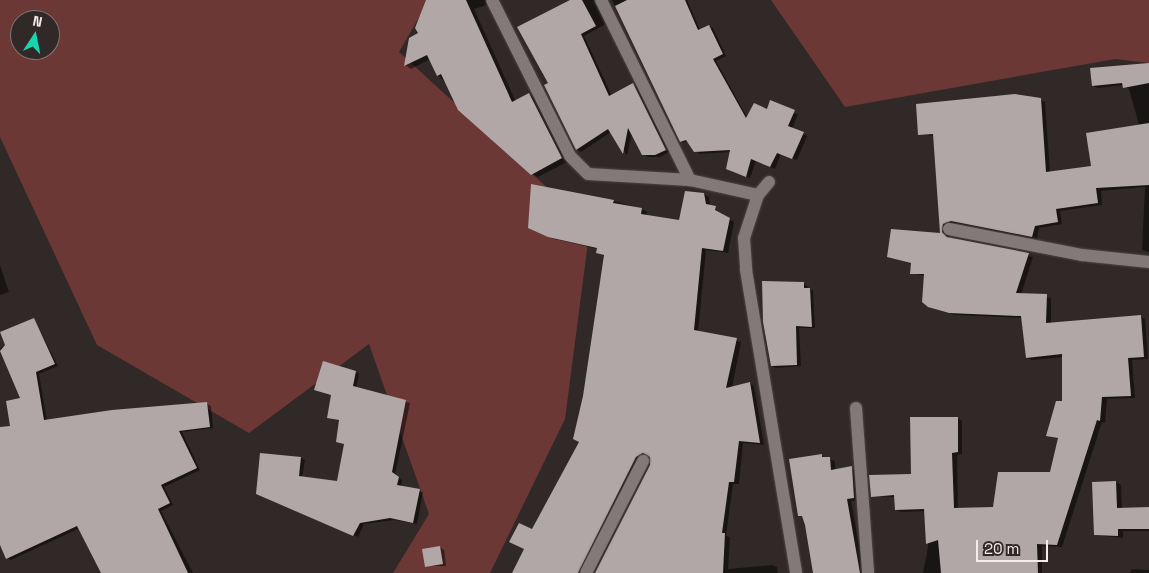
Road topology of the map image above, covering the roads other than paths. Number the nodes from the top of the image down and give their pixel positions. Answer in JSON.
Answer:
{"nodes":[{"id":1,"x":492,"y":0,"type":"edge"},
{"id":2,"x":601,"y":0,"type":"edge"},
{"id":3,"x":690,"y":180,"type":"junction"},
{"id":4,"x":769,"y":182,"type":"dead end"},
{"id":5,"x":758,"y":195,"type":"junction"},
{"id":6,"x":949,"y":229,"type":"dead end"},
{"id":7,"x":1149,"y":262,"type":"edge"},
{"id":8,"x":856,"y":408,"type":"dead end"},
{"id":9,"x":644,"y":461,"type":"dead end"},
{"id":10,"x":586,"y":573,"type":"edge"},
{"id":11,"x":796,"y":573,"type":"edge"},
{"id":12,"x":868,"y":573,"type":"edge"}],
"edges":[{"from":1,"to":3,"type":"street"},
{"from":2,"to":3,"type":"street"},
{"from":3,"to":5,"type":"street"},
{"from":4,"to":5,"type":"street"},
{"from":5,"to":11,"type":"street"},
{"from":6,"to":7,"type":"street"},
{"from":8,"to":12,"type":"street"},
{"from":9,"to":10,"type":"street"}]}
